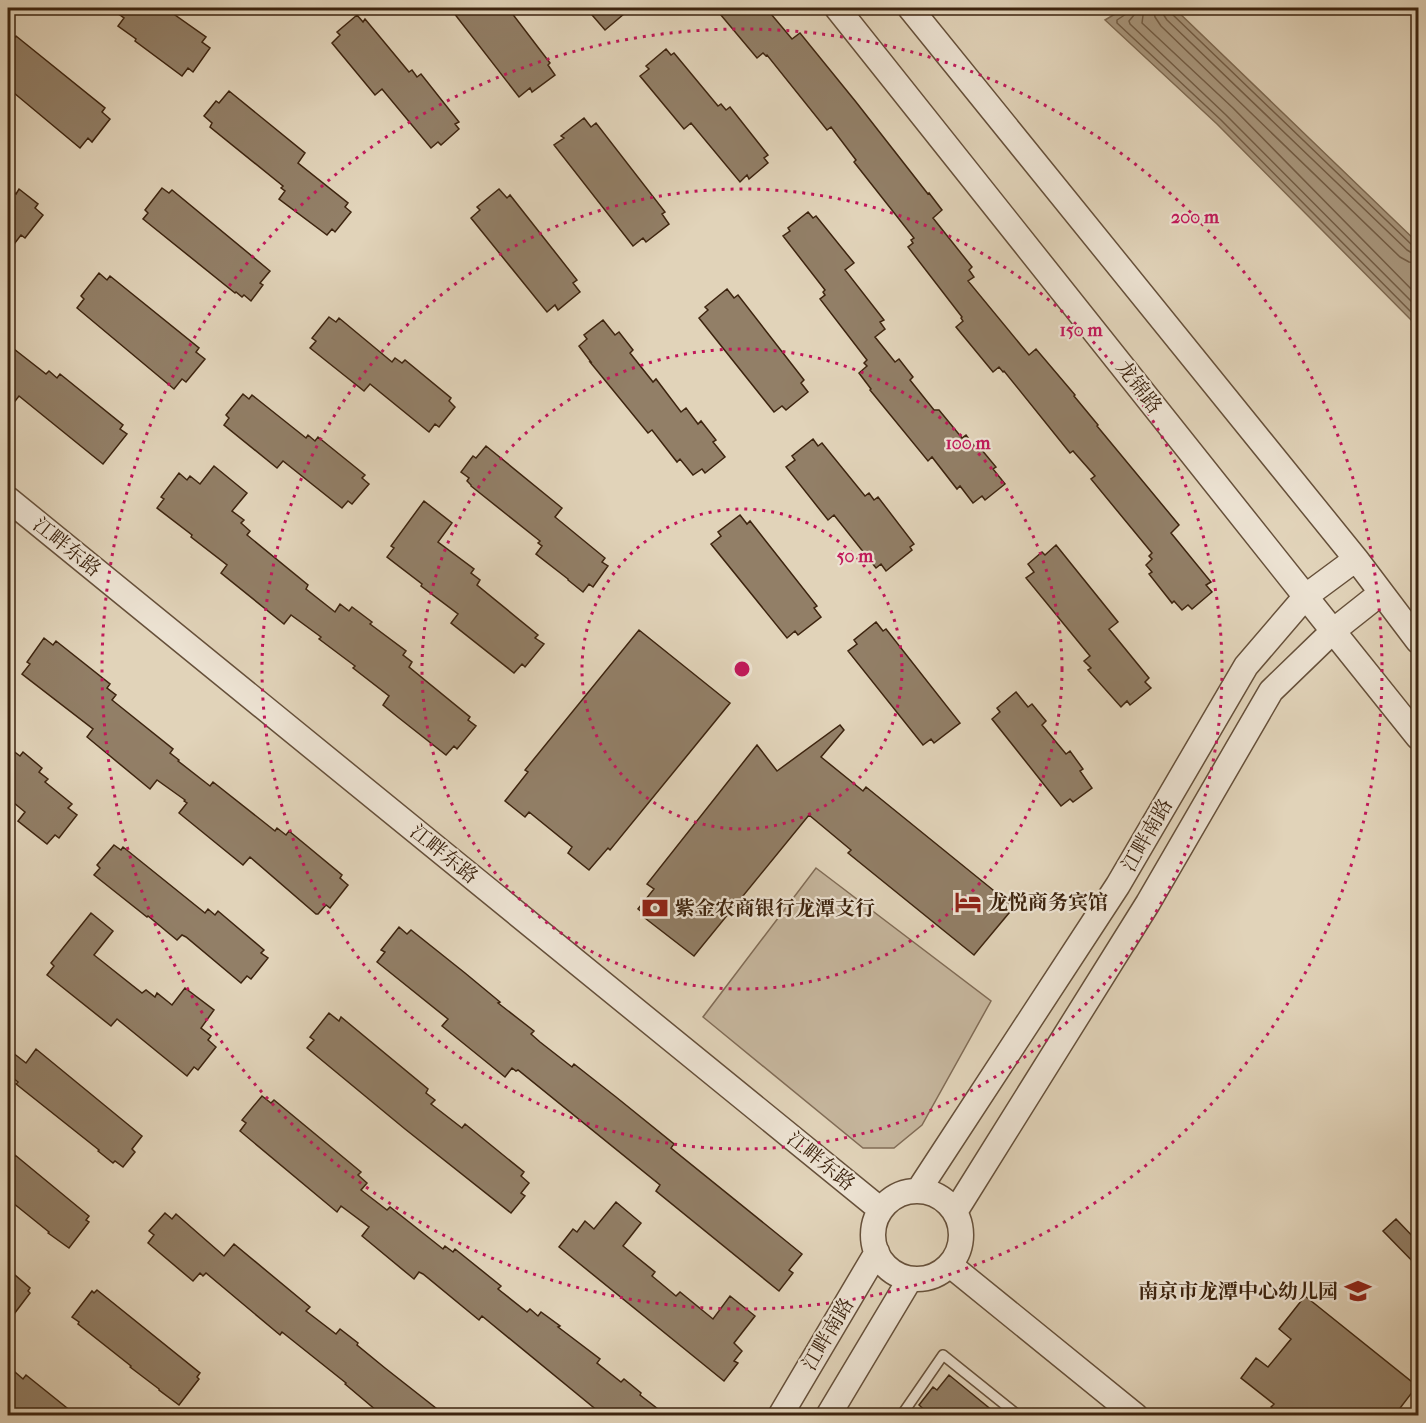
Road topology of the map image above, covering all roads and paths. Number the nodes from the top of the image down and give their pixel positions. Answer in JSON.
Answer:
{"nodes":[{"id":1,"x":837,"y":8,"type":"edge"},
{"id":2,"x":910,"y":8,"type":"edge"},
{"id":3,"x":8,"y":499,"type":"edge"},
{"id":4,"x":1356,"y":559,"type":"junction"},
{"id":5,"x":1381,"y":593,"type":"junction"},
{"id":6,"x":1306,"y":596,"type":"junction"},
{"id":7,"x":1333,"y":631,"type":"junction"},
{"id":8,"x":1419,"y":641,"type":"edge"},
{"id":9,"x":1419,"y":737,"type":"edge"},
{"id":10,"x":918,"y":1191,"type":"junction"},
{"id":11,"x":881,"y":1210,"type":"junction"},
{"id":12,"x":955,"y":1212,"type":"junction"},
{"id":13,"x":877,"y":1252,"type":"junction"},
{"id":14,"x":950,"y":1265,"type":"junction"},
{"id":15,"x":910,"y":1279,"type":"junction"},
{"id":16,"x":780,"y":1416,"type":"edge"},
{"id":17,"x":828,"y":1416,"type":"edge"},
{"id":18,"x":901,"y":1416,"type":"edge"},
{"id":19,"x":1018,"y":1416,"type":"edge"},
{"id":20,"x":1136,"y":1416,"type":"edge"}],
"edges":[{"from":1,"to":6,"type":"street","name":"龙锦路"},
{"from":2,"to":4,"type":"street"},
{"from":3,"to":11,"type":"street","name":"江畔东路"},
{"from":4,"to":5,"type":"street"},
{"from":4,"to":6,"type":"street","name":"江畔南路"},
{"from":5,"to":7,"type":"street","name":"江畔南路"},
{"from":5,"to":8,"type":"street"},
{"from":6,"to":7,"type":"street","name":"龙锦路"},
{"from":6,"to":10,"type":"street","name":"江畔南路"},
{"from":7,"to":9,"type":"street","name":"龙锦路"},
{"from":7,"to":12,"type":"street","name":"江畔南路"},
{"from":10,"to":11,"type":"street"},
{"from":10,"to":12,"type":"street"},
{"from":11,"to":13,"type":"street"},
{"from":12,"to":14,"type":"street"},
{"from":13,"to":15,"type":"street"},
{"from":13,"to":16,"type":"street","name":"江畔南路"},
{"from":14,"to":15,"type":"street"},
{"from":14,"to":20,"type":"street"},
{"from":15,"to":17,"type":"street"},
{"from":18,"to":19,"type":"lane"}]}
